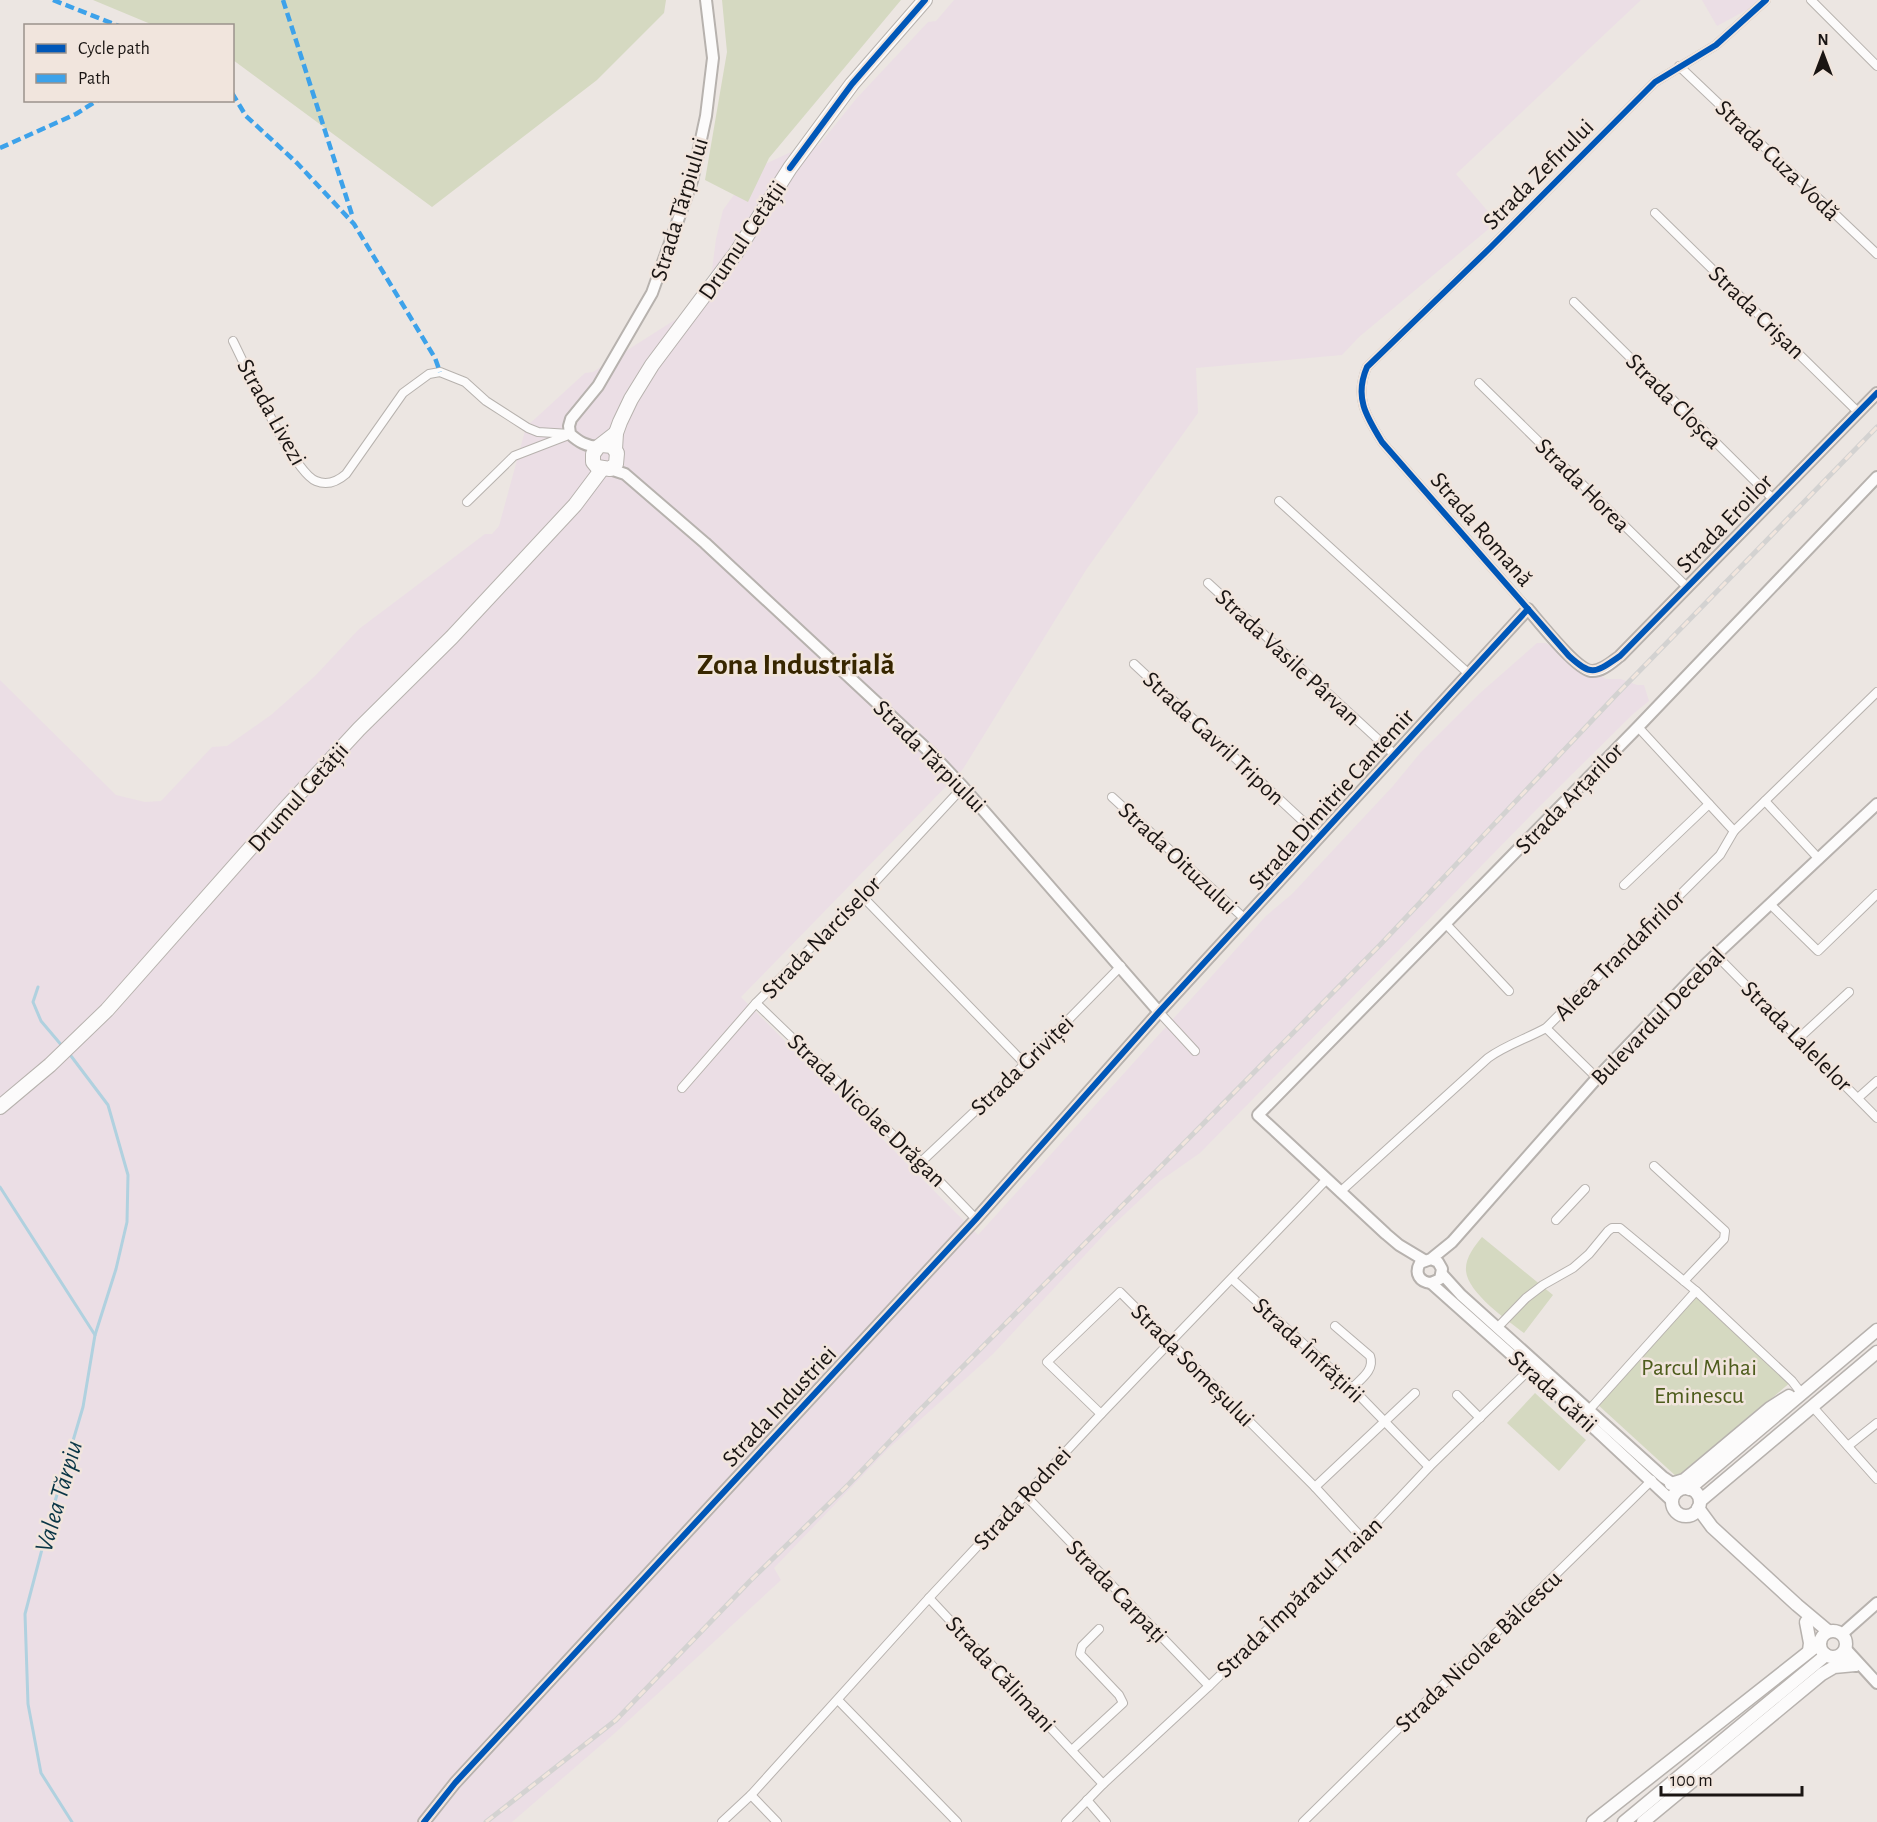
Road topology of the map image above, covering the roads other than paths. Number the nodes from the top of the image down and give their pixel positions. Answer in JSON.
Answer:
{"nodes":[{"id":1,"x":706,"y":0,"type":"edge"},
{"id":2,"x":925,"y":0,"type":"edge"},
{"id":3,"x":1766,"y":0,"type":"edge"},
{"id":4,"x":1811,"y":0,"type":"edge"},
{"id":5,"x":1679,"y":66,"type":"junction"},
{"id":6,"x":1877,"y":66,"type":"edge"},
{"id":7,"x":1655,"y":213,"type":"dead end"},
{"id":8,"x":1877,"y":254,"type":"edge"},
{"id":9,"x":1574,"y":302,"type":"dead end"},
{"id":10,"x":232,"y":341,"type":"dead end"},
{"id":11,"x":1479,"y":383,"type":"dead end"},
{"id":12,"x":1877,"y":393,"type":"edge"},
{"id":13,"x":1361,"y":396,"type":"joint"},
{"id":14,"x":1858,"y":412,"type":"junction"},
{"id":15,"x":596,"y":452,"type":"junction"},
{"id":16,"x":1877,"y":477,"type":"edge"},
{"id":17,"x":1773,"y":499,"type":"junction"},
{"id":18,"x":1279,"y":501,"type":"dead end"},
{"id":19,"x":466,"y":502,"type":"dead end"},
{"id":20,"x":1208,"y":583,"type":"dead end"},
{"id":21,"x":1687,"y":587,"type":"junction"},
{"id":22,"x":1528,"y":609,"type":"junction"},
{"id":23,"x":1134,"y":664,"type":"dead end"},
{"id":24,"x":1593,"y":671,"type":"joint"},
{"id":25,"x":1469,"y":674,"type":"junction"},
{"id":26,"x":1877,"y":692,"type":"edge"},
{"id":27,"x":1638,"y":727,"type":"junction"},
{"id":28,"x":1395,"y":755,"type":"junction"},
{"id":29,"x":963,"y":787,"type":"junction"},
{"id":30,"x":1112,"y":797,"type":"dead end"},
{"id":31,"x":1765,"y":801,"type":"junction"},
{"id":32,"x":1709,"y":804,"type":"junction"},
{"id":33,"x":1877,"y":804,"type":"edge"},
{"id":34,"x":1734,"y":831,"type":"junction"},
{"id":35,"x":1320,"y":837,"type":"junction"},
{"id":36,"x":1819,"y":859,"type":"junction"},
{"id":37,"x":1624,"y":885,"type":"dead end"},
{"id":38,"x":1877,"y":894,"type":"edge"},
{"id":39,"x":862,"y":896,"type":"junction"},
{"id":40,"x":1771,"y":905,"type":"junction"},
{"id":41,"x":1245,"y":919,"type":"junction"},
{"id":42,"x":1446,"y":924,"type":"junction"},
{"id":43,"x":1716,"y":955,"type":"junction"},
{"id":44,"x":1120,"y":966,"type":"junction"},
{"id":45,"x":1509,"y":991,"type":"dead end"},
{"id":46,"x":1849,"y":992,"type":"dead end"},
{"id":47,"x":756,"y":1003,"type":"junction"},
{"id":48,"x":1160,"y":1012,"type":"junction"},
{"id":49,"x":1546,"y":1028,"type":"junction"},
{"id":50,"x":1798,"y":1040,"type":"junction"},
{"id":51,"x":1195,"y":1051,"type":"dead end"},
{"id":52,"x":1025,"y":1064,"type":"junction"},
{"id":53,"x":1597,"y":1078,"type":"junction"},
{"id":54,"x":1877,"y":1081,"type":"edge"},
{"id":55,"x":682,"y":1088,"type":"dead end"},
{"id":56,"x":1858,"y":1098,"type":"junction"},
{"id":57,"x":0,"y":1107,"type":"edge"},
{"id":58,"x":1258,"y":1115,"type":"joint"},
{"id":59,"x":1877,"y":1118,"type":"edge"},
{"id":60,"x":921,"y":1162,"type":"junction"},
{"id":61,"x":1653,"y":1166,"type":"dead end"},
{"id":62,"x":1327,"y":1179,"type":"junction"},
{"id":63,"x":1585,"y":1188,"type":"dead end"},
{"id":64,"x":1340,"y":1192,"type":"junction"},
{"id":65,"x":976,"y":1219,"type":"junction"},
{"id":66,"x":1556,"y":1220,"type":"dead end"},
{"id":67,"x":1399,"y":1245,"type":"junction"},
{"id":68,"x":1435,"y":1264,"type":"junction"},
{"id":69,"x":1418,"y":1271,"type":"junction"},
{"id":70,"x":1232,"y":1279,"type":"junction"},
{"id":71,"x":1684,"y":1281,"type":"junction"},
{"id":72,"x":1431,"y":1283,"type":"junction"},
{"id":73,"x":1696,"y":1292,"type":"junction"},
{"id":74,"x":1335,"y":1326,"type":"dead end"},
{"id":75,"x":1497,"y":1328,"type":"junction"},
{"id":76,"x":1877,"y":1330,"type":"edge"},
{"id":77,"x":1170,"y":1343,"type":"junction"},
{"id":78,"x":1877,"y":1352,"type":"edge"},
{"id":79,"x":1529,"y":1370,"type":"junction"},
{"id":80,"x":1352,"y":1388,"type":"junction"},
{"id":81,"x":1415,"y":1393,"type":"dead end"},
{"id":82,"x":1802,"y":1394,"type":"junction"},
{"id":83,"x":1457,"y":1395,"type":"dead end"},
{"id":84,"x":1812,"y":1406,"type":"junction"},
{"id":85,"x":1589,"y":1410,"type":"junction"},
{"id":86,"x":1101,"y":1414,"type":"junction"},
{"id":87,"x":1480,"y":1418,"type":"junction"},
{"id":88,"x":1386,"y":1422,"type":"junction"},
{"id":89,"x":1877,"y":1423,"type":"edge"},
{"id":90,"x":1848,"y":1446,"type":"junction"},
{"id":91,"x":1429,"y":1467,"type":"junction"},
{"id":92,"x":1877,"y":1479,"type":"edge"},
{"id":93,"x":1652,"y":1480,"type":"junction"},
{"id":94,"x":1316,"y":1487,"type":"junction"},
{"id":95,"x":1681,"y":1487,"type":"junction"},
{"id":96,"x":1026,"y":1496,"type":"junction"},
{"id":97,"x":1672,"y":1501,"type":"junction"},
{"id":98,"x":1697,"y":1508,"type":"junction"},
{"id":99,"x":1362,"y":1538,"type":"junction"},
{"id":100,"x":929,"y":1598,"type":"junction"},
{"id":101,"x":1877,"y":1603,"type":"edge"},
{"id":102,"x":1797,"y":1605,"type":"junction"},
{"id":103,"x":1806,"y":1622,"type":"junction"},
{"id":104,"x":1099,"y":1629,"type":"dead end"},
{"id":105,"x":1842,"y":1634,"type":"junction"},
{"id":106,"x":1823,"y":1638,"type":"junction"},
{"id":107,"x":1809,"y":1651,"type":"junction"},
{"id":108,"x":1843,"y":1651,"type":"junction"},
{"id":109,"x":1826,"y":1655,"type":"junction"},
{"id":110,"x":1860,"y":1668,"type":"junction"},
{"id":111,"x":1877,"y":1683,"type":"edge"},
{"id":112,"x":1209,"y":1686,"type":"junction"},
{"id":113,"x":838,"y":1700,"type":"junction"},
{"id":114,"x":1072,"y":1750,"type":"junction"},
{"id":115,"x":1103,"y":1784,"type":"junction"},
{"id":116,"x":752,"y":1795,"type":"junction"},
{"id":117,"x":1087,"y":1800,"type":"junction"},
{"id":118,"x":424,"y":1822,"type":"edge"},
{"id":119,"x":722,"y":1822,"type":"edge"},
{"id":120,"x":777,"y":1822,"type":"edge"},
{"id":121,"x":957,"y":1822,"type":"edge"},
{"id":122,"x":1066,"y":1822,"type":"edge"},
{"id":123,"x":1106,"y":1822,"type":"edge"},
{"id":124,"x":1303,"y":1822,"type":"edge"},
{"id":125,"x":1593,"y":1822,"type":"edge"},
{"id":126,"x":1624,"y":1822,"type":"edge"},
{"id":127,"x":1643,"y":1822,"type":"edge"}],
"edges":[{"from":1,"to":15,"type":"street","name":"Strada Tărpiului"},
{"from":2,"to":15,"type":"highway","name":"Drumul Cetății"},
{"from":3,"to":5,"type":"street","name":"Strada Zefirului"},
{"from":4,"to":6,"type":"street"},
{"from":5,"to":8,"type":"street","name":"Strada Cuza Vodă"},
{"from":5,"to":13,"type":"street","name":"Strada Zefirului"},
{"from":7,"to":14,"type":"street","name":"Strada Crișan"},
{"from":9,"to":17,"type":"street","name":"Strada Cloșca"},
{"from":10,"to":15,"type":"street","name":"Strada Livezi"},
{"from":11,"to":21,"type":"street","name":"Strada Horea"},
{"from":12,"to":14,"type":"street","name":"Strada Eroilor"},
{"from":13,"to":22,"type":"street","name":"Strada Romană"},
{"from":14,"to":17,"type":"street","name":"Strada Eroilor"},
{"from":15,"to":19,"type":"street"},
{"from":15,"to":29,"type":"street","name":"Strada Tărpiului"},
{"from":15,"to":57,"type":"highway","name":"Drumul Cetății"},
{"from":16,"to":27,"type":"street","name":"Strada Arțarilor"},
{"from":17,"to":21,"type":"street","name":"Strada Eroilor"},
{"from":18,"to":25,"type":"street"},
{"from":20,"to":28,"type":"street","name":"Strada Vasile Pârvan"},
{"from":21,"to":24,"type":"street","name":"Strada Eroilor"},
{"from":22,"to":24,"type":"street","name":"Strada Romană"},
{"from":22,"to":25,"type":"street","name":"Strada Dimitrie Cantemir"},
{"from":23,"to":35,"type":"street","name":"Strada Gavril Tripon"},
{"from":25,"to":28,"type":"street","name":"Strada Dimitrie Cantemir"},
{"from":26,"to":31,"type":"street","name":"Aleea Trandafirilor"},
{"from":27,"to":32,"type":"street"},
{"from":27,"to":42,"type":"street","name":"Strada Arțarilor"},
{"from":28,"to":35,"type":"street","name":"Strada Dimitrie Cantemir"},
{"from":29,"to":39,"type":"street","name":"Strada Narciselor"},
{"from":29,"to":44,"type":"street","name":"Strada Tărpiului"},
{"from":30,"to":41,"type":"street","name":"Strada Oituzului"},
{"from":31,"to":34,"type":"street","name":"Aleea Trandafirilor"},
{"from":31,"to":36,"type":"street"},
{"from":32,"to":34,"type":"street"},
{"from":32,"to":37,"type":"street"},
{"from":33,"to":36,"type":"street","name":"Bulevardul Decebal"},
{"from":34,"to":49,"type":"street","name":"Aleea Trandafirilor"},
{"from":35,"to":41,"type":"street","name":"Strada Dimitrie Cantemir"},
{"from":36,"to":40,"type":"street","name":"Bulevardul Decebal"},
{"from":38,"to":40,"type":"street"},
{"from":39,"to":47,"type":"street","name":"Strada Narciselor"},
{"from":39,"to":52,"type":"street"},
{"from":40,"to":43,"type":"street","name":"Bulevardul Decebal"},
{"from":41,"to":48,"type":"street","name":"Strada Dimitrie Cantemir"},
{"from":42,"to":45,"type":"street"},
{"from":42,"to":58,"type":"street","name":"Strada Arțarilor"},
{"from":43,"to":50,"type":"street","name":"Strada Lalelelor"},
{"from":43,"to":53,"type":"street","name":"Bulevardul Decebal"},
{"from":44,"to":48,"type":"street","name":"Strada Tărpiului"},
{"from":44,"to":52,"type":"street","name":"Strada Griviței"},
{"from":46,"to":50,"type":"street"},
{"from":47,"to":55,"type":"street","name":"Strada Narciselor"},
{"from":47,"to":60,"type":"street","name":"Strada Nicolae Drăgan"},
{"from":48,"to":51,"type":"street"},
{"from":48,"to":65,"type":"street","name":"Strada Industriei"},
{"from":49,"to":53,"type":"street"},
{"from":49,"to":64,"type":"street","name":"Aleea Trandafirilor"},
{"from":50,"to":56,"type":"street","name":"Strada Lalelelor"},
{"from":52,"to":60,"type":"street","name":"Strada Griviței"},
{"from":53,"to":68,"type":"street","name":"Bulevardul Decebal"},
{"from":54,"to":56,"type":"street"},
{"from":56,"to":59,"type":"street","name":"Strada Lalelelor"},
{"from":58,"to":62,"type":"street","name":"Strada Gării"},
{"from":60,"to":65,"type":"street","name":"Strada Nicolae Drăgan"},
{"from":61,"to":71,"type":"street"},
{"from":62,"to":64,"type":"street","name":"Strada Gării"},
{"from":62,"to":70,"type":"street","name":"Strada Rodnei"},
{"from":63,"to":66,"type":"street"},
{"from":64,"to":67,"type":"street","name":"Strada Gării"},
{"from":65,"to":118,"type":"street","name":"Strada Industriei"},
{"from":67,"to":68,"type":"street","name":"Strada Gării"},
{"from":67,"to":69,"type":"street","name":"Strada Gării"},
{"from":68,"to":69,"type":"street"},
{"from":68,"to":72,"type":"street"},
{"from":68,"to":75,"type":"street","name":"Strada Gării"},
{"from":69,"to":72,"type":"street","name":"Strada Gării"},
{"from":70,"to":77,"type":"street","name":"Strada Rodnei"},
{"from":70,"to":80,"type":"street","name":"Strada Înfrățirii"},
{"from":71,"to":73,"type":"street"},
{"from":71,"to":75,"type":"street"},
{"from":72,"to":79,"type":"street","name":"Strada Gării"},
{"from":73,"to":82,"type":"street"},
{"from":73,"to":85,"type":"street"},
{"from":74,"to":80,"type":"street"},
{"from":75,"to":85,"type":"street","name":"Strada Gării"},
{"from":76,"to":82,"type":"main road"},
{"from":77,"to":86,"type":"street","name":"Strada Rodnei"},
{"from":77,"to":86,"type":"street","name":"Strada Someșului"},
{"from":77,"to":94,"type":"street","name":"Strada Someșului"},
{"from":78,"to":84,"type":"main road"},
{"from":79,"to":87,"type":"street","name":"Strada Împăratul Traian"},
{"from":79,"to":93,"type":"street","name":"Strada Gării"},
{"from":80,"to":88,"type":"street","name":"Strada Înfrățirii"},
{"from":81,"to":88,"type":"street"},
{"from":82,"to":95,"type":"main road"},
{"from":82,"to":95,"type":"main road"},
{"from":83,"to":87,"type":"street"},
{"from":84,"to":90,"type":"street"},
{"from":84,"to":98,"type":"main road"},
{"from":85,"to":95,"type":"street","name":"Strada Gării"},
{"from":86,"to":96,"type":"street","name":"Strada Rodnei"},
{"from":87,"to":91,"type":"street","name":"Strada Împăratul Traian"},
{"from":88,"to":91,"type":"street","name":"Strada Înfrățirii"},
{"from":88,"to":94,"type":"street","name":"Strada Înfrățirii"},
{"from":89,"to":90,"type":"street"},
{"from":90,"to":92,"type":"street"},
{"from":91,"to":99,"type":"street","name":"Strada Împăratul Traian"},
{"from":93,"to":97,"type":"street","name":"Strada Gării"},
{"from":93,"to":124,"type":"street","name":"Strada Nicolae Bălcescu"},
{"from":94,"to":99,"type":"street","name":"Strada Someșului"},
{"from":95,"to":97,"type":"main road"},
{"from":95,"to":98,"type":"main road"},
{"from":96,"to":100,"type":"street","name":"Strada Rodnei"},
{"from":96,"to":112,"type":"street","name":"Strada Carpați"},
{"from":97,"to":98,"type":"main road"},
{"from":98,"to":102,"type":"main road"},
{"from":99,"to":112,"type":"street","name":"Strada Împăratul Traian"},
{"from":100,"to":113,"type":"street","name":"Strada Rodnei"},
{"from":100,"to":114,"type":"street","name":"Strada Călimani"},
{"from":101,"to":105,"type":"street"},
{"from":102,"to":103,"type":"main road"},
{"from":102,"to":106,"type":"main road"},
{"from":103,"to":106,"type":"main road"},
{"from":103,"to":107,"type":"main road"},
{"from":104,"to":114,"type":"street","name":"Strada Călimani"},
{"from":105,"to":106,"type":"main road"},
{"from":105,"to":108,"type":"main road"},
{"from":106,"to":107,"type":"main road"},
{"from":106,"to":109,"type":"main road"},
{"from":107,"to":125,"type":"main road"},
{"from":108,"to":109,"type":"main road"},
{"from":108,"to":110,"type":"street"},
{"from":109,"to":126,"type":"main road"},
{"from":110,"to":111,"type":"street"},
{"from":110,"to":127,"type":"main road"},
{"from":112,"to":115,"type":"street","name":"Strada Împăratul Traian"},
{"from":113,"to":116,"type":"street","name":"Strada Rodnei"},
{"from":113,"to":121,"type":"street"},
{"from":114,"to":115,"type":"street","name":"Strada Călimani"},
{"from":115,"to":117,"type":"street","name":"Strada Împăratul Traian"},
{"from":116,"to":119,"type":"street","name":"Strada Rodnei"},
{"from":116,"to":120,"type":"street"},
{"from":117,"to":122,"type":"street","name":"Strada Împăratul Traian"},
{"from":117,"to":123,"type":"street"}]}
